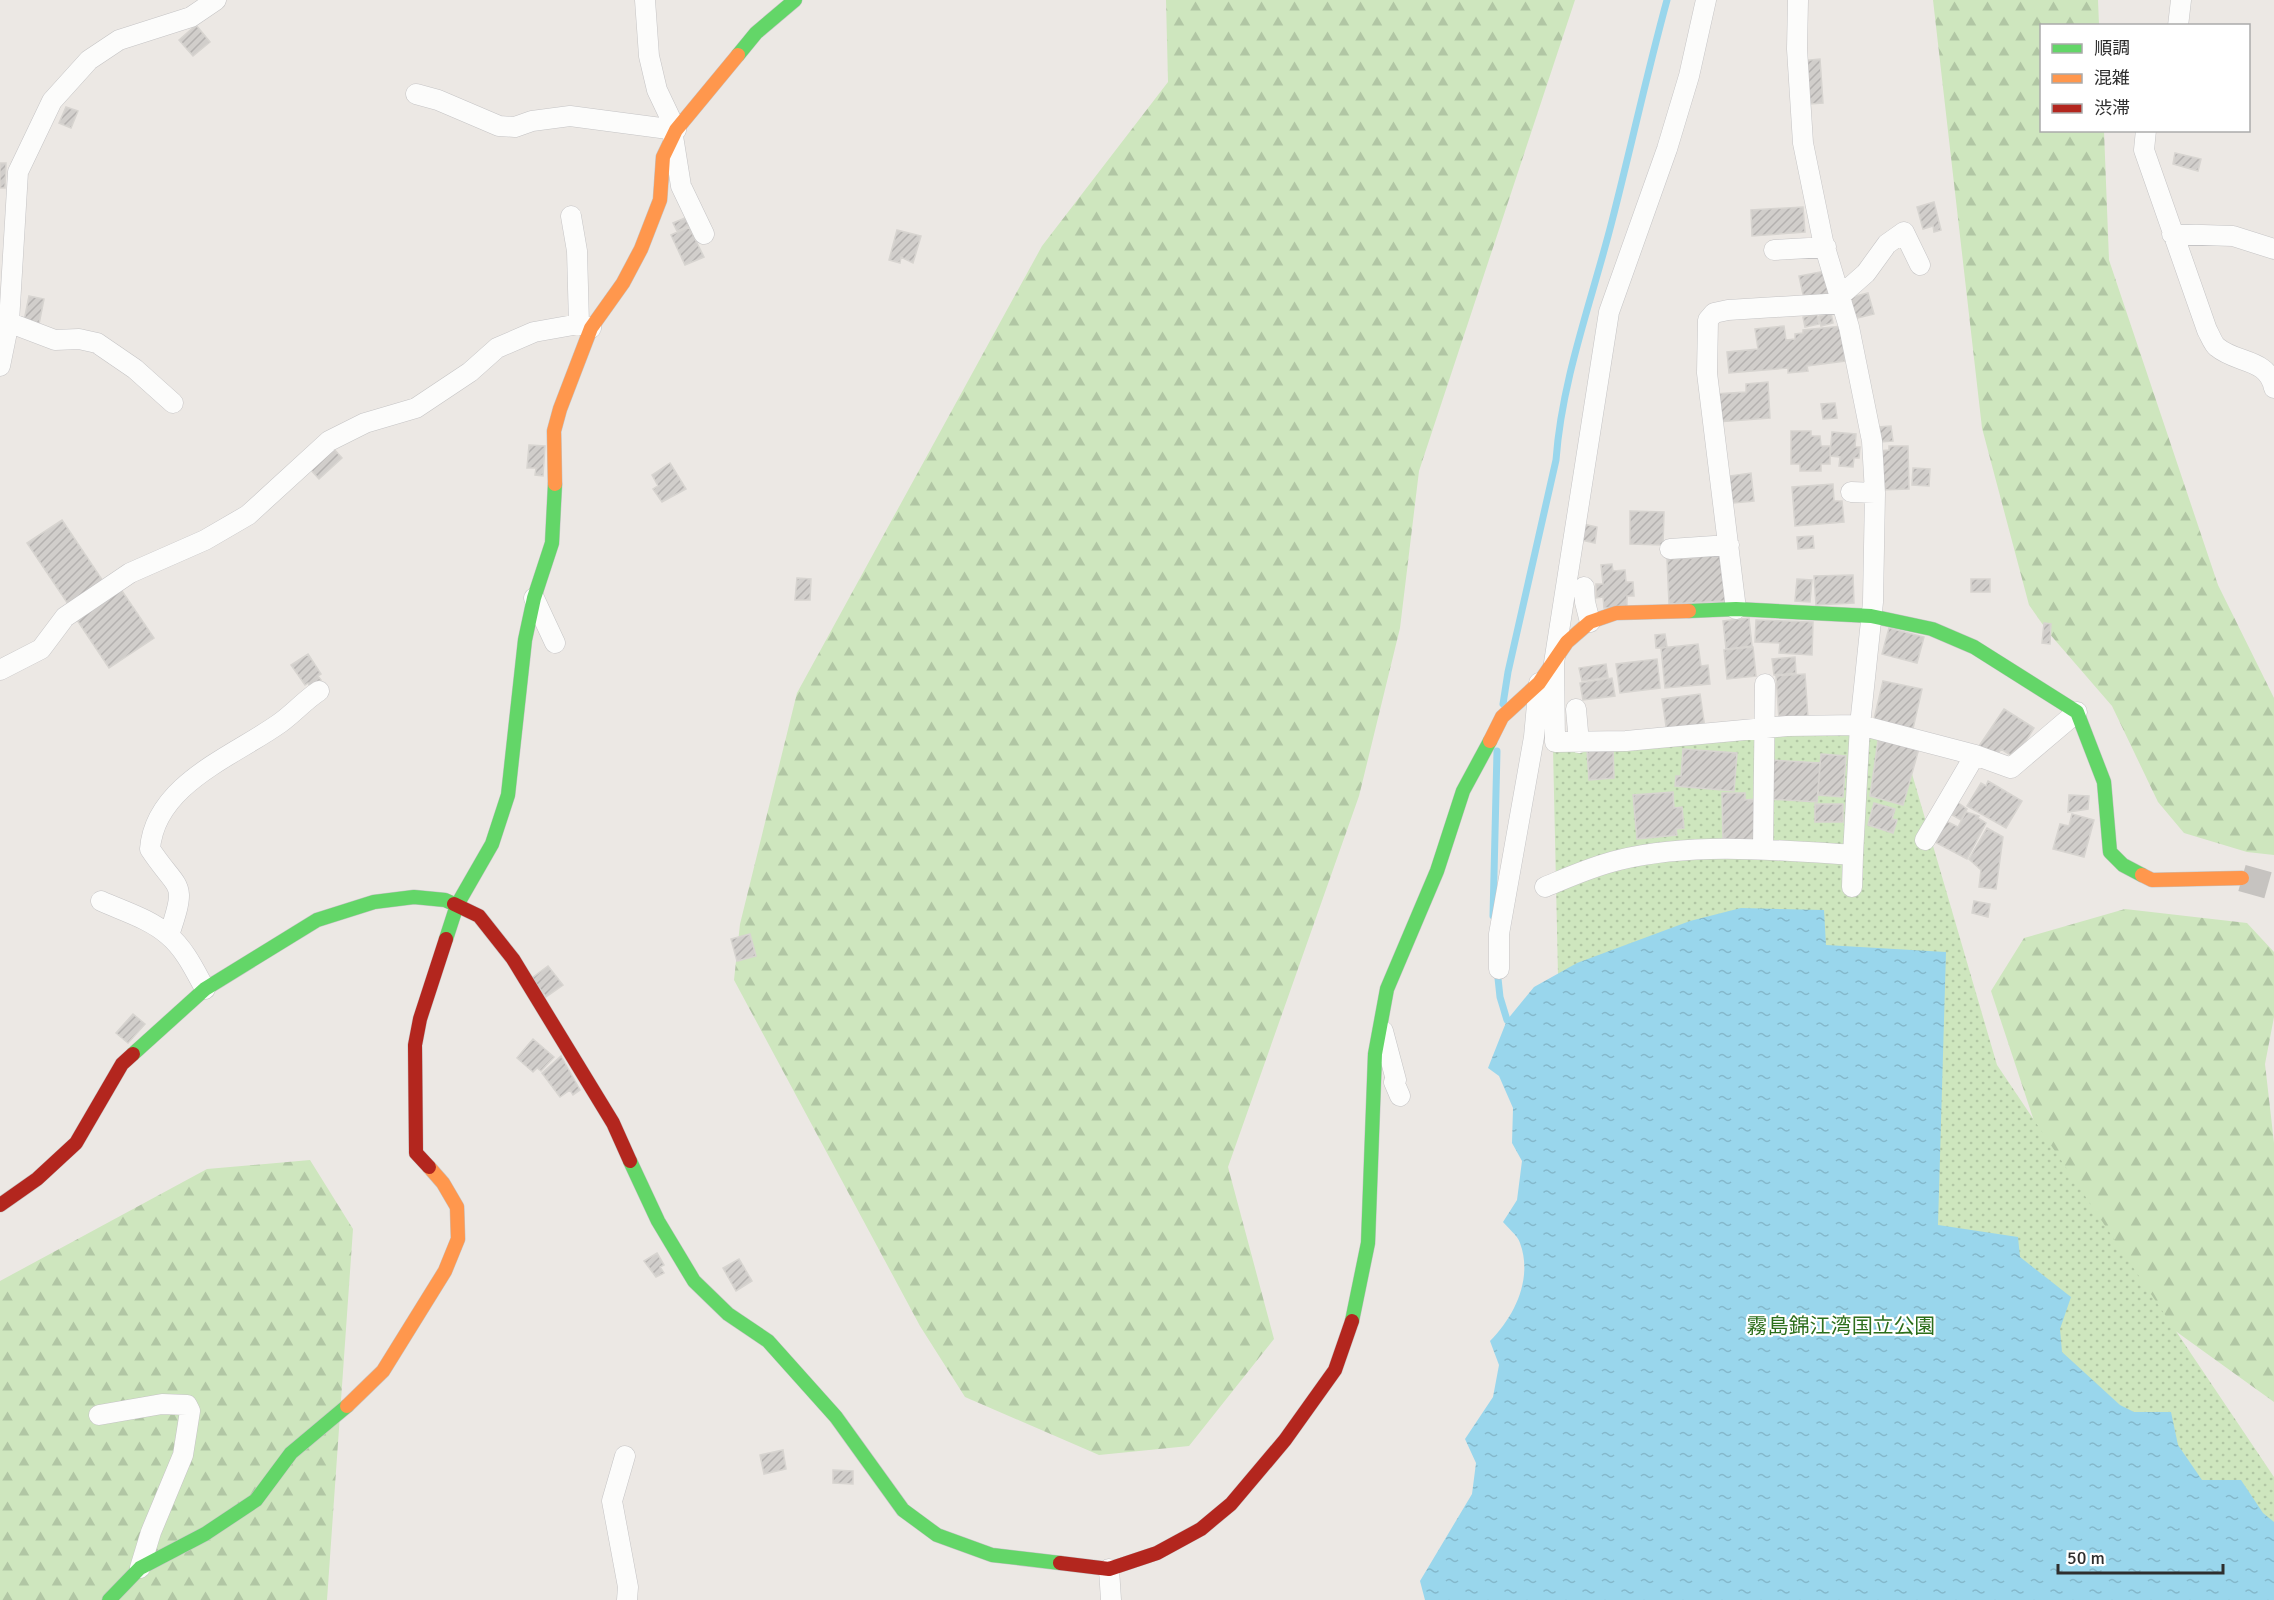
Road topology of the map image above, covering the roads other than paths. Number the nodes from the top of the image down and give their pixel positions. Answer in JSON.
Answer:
{"nodes":[{"id":1,"x":216,"y":0,"type":"edge"},
{"id":2,"x":645,"y":0,"type":"edge"},
{"id":3,"x":795,"y":0,"type":"edge"},
{"id":4,"x":1706,"y":0,"type":"edge"},
{"id":5,"x":1798,"y":0,"type":"edge"},
{"id":6,"x":2181,"y":0,"type":"edge"},
{"id":7,"x":2178,"y":24,"type":"edge"},
{"id":8,"x":416,"y":94,"type":"dead end"},
{"id":9,"x":2146,"y":132,"type":"edge"},
{"id":10,"x":675,"y":133,"type":"junction"},
{"id":11,"x":571,"y":216,"type":"dead end"},
{"id":12,"x":704,"y":234,"type":"dead end"},
{"id":13,"x":2172,"y":234,"type":"junction"},
{"id":14,"x":1826,"y":247,"type":"junction"},
{"id":15,"x":2274,"y":249,"type":"edge"},
{"id":16,"x":1774,"y":250,"type":"dead end"},
{"id":17,"x":1920,"y":265,"type":"dead end"},
{"id":18,"x":1841,"y":300,"type":"junction"},
{"id":19,"x":4,"y":320,"type":"edge"},
{"id":20,"x":585,"y":326,"type":"junction"},
{"id":21,"x":0,"y":366,"type":"edge"},
{"id":22,"x":2274,"y":388,"type":"edge"},
{"id":23,"x":173,"y":403,"type":"dead end"},
{"id":24,"x":1851,"y":492,"type":"dead end"},
{"id":25,"x":1875,"y":493,"type":"junction"},
{"id":26,"x":1729,"y":545,"type":"junction"},
{"id":27,"x":1670,"y":549,"type":"dead end"},
{"id":28,"x":1584,"y":587,"type":"dead end"},
{"id":29,"x":534,"y":598,"type":"junction"},
{"id":30,"x":1736,"y":609,"type":"junction"},
{"id":31,"x":1871,"y":616,"type":"junction"},
{"id":32,"x":1590,"y":622,"type":"junction"},
{"id":33,"x":555,"y":643,"type":"dead end"},
{"id":34,"x":1554,"y":663,"type":"junction"},
{"id":35,"x":0,"y":670,"type":"edge"},
{"id":36,"x":1539,"y":683,"type":"junction"},
{"id":37,"x":1765,"y":684,"type":"dead end"},
{"id":38,"x":319,"y":691,"type":"dead end"},
{"id":39,"x":1576,"y":709,"type":"dead end"},
{"id":40,"x":2077,"y":712,"type":"junction"},
{"id":41,"x":1860,"y":725,"type":"junction"},
{"id":42,"x":1764,"y":729,"type":"junction"},
{"id":43,"x":1578,"y":743,"type":"junction"},
{"id":44,"x":1975,"y":755,"type":"junction"},
{"id":45,"x":1924,"y":840,"type":"dead end"},
{"id":46,"x":1763,"y":849,"type":"junction"},
{"id":47,"x":1853,"y":855,"type":"junction"},
{"id":48,"x":2242,"y":878,"type":"tunnel mouth"},
{"id":49,"x":1545,"y":887,"type":"dead end"},
{"id":50,"x":1852,"y":887,"type":"dead end"},
{"id":51,"x":101,"y":901,"type":"dead end"},
{"id":52,"x":457,"y":905,"type":"junction"},
{"id":53,"x":169,"y":935,"type":"junction"},
{"id":54,"x":1499,"y":969,"type":"dead end"},
{"id":55,"x":205,"y":989,"type":"junction"},
{"id":56,"x":1381,"y":1020,"type":"junction"},
{"id":57,"x":1400,"y":1096,"type":"dead end"},
{"id":58,"x":0,"y":1205,"type":"edge"},
{"id":59,"x":99,"y":1415,"type":"dead end"},
{"id":60,"x":625,"y":1456,"type":"dead end"},
{"id":61,"x":140,"y":1568,"type":"junction"},
{"id":62,"x":1109,"y":1569,"type":"junction"},
{"id":63,"x":109,"y":1600,"type":"edge"},
{"id":64,"x":627,"y":1600,"type":"edge"},
{"id":65,"x":1111,"y":1600,"type":"edge"}],
"edges":[{"from":1,"to":19,"type":"street"},
{"from":2,"to":10,"type":"street"},
{"from":3,"to":10,"type":"street"},
{"from":4,"to":34,"type":"street"},
{"from":5,"to":14,"type":"street"},
{"from":6,"to":7,"type":"street"},
{"from":8,"to":10,"type":"street"},
{"from":9,"to":13,"type":"street"},
{"from":10,"to":12,"type":"street"},
{"from":10,"to":20,"type":"street"},
{"from":11,"to":20,"type":"street"},
{"from":13,"to":15,"type":"street"},
{"from":13,"to":22,"type":"street"},
{"from":14,"to":16,"type":"street"},
{"from":14,"to":18,"type":"street"},
{"from":17,"to":18,"type":"street"},
{"from":18,"to":25,"type":"street"},
{"from":18,"to":26,"type":"street"},
{"from":19,"to":21,"type":"street"},
{"from":19,"to":23,"type":"street"},
{"from":20,"to":29,"type":"street"},
{"from":20,"to":35,"type":"street"},
{"from":24,"to":25,"type":"street"},
{"from":25,"to":31,"type":"street"},
{"from":26,"to":27,"type":"street"},
{"from":26,"to":30,"type":"street"},
{"from":28,"to":32,"type":"street"},
{"from":29,"to":33,"type":"street"},
{"from":29,"to":52,"type":"street"},
{"from":30,"to":31,"type":"street"},
{"from":30,"to":32,"type":"street"},
{"from":31,"to":40,"type":"street"},
{"from":31,"to":41,"type":"street"},
{"from":32,"to":34,"type":"street"},
{"from":34,"to":36,"type":"street"},
{"from":34,"to":43,"type":"street"},
{"from":36,"to":54,"type":"street"},
{"from":36,"to":56,"type":"street"},
{"from":37,"to":42,"type":"street"},
{"from":38,"to":53,"type":"street"},
{"from":39,"to":43,"type":"street"},
{"from":40,"to":44,"type":"street"},
{"from":40,"to":48,"type":"street"},
{"from":41,"to":42,"type":"street"},
{"from":41,"to":44,"type":"street"},
{"from":41,"to":47,"type":"street"},
{"from":42,"to":43,"type":"street"},
{"from":42,"to":46,"type":"street"},
{"from":44,"to":45,"type":"street"},
{"from":46,"to":47,"type":"street"},
{"from":46,"to":49,"type":"street"},
{"from":47,"to":50,"type":"street"},
{"from":51,"to":53,"type":"street"},
{"from":52,"to":55,"type":"street"},
{"from":52,"to":61,"type":"street"},
{"from":52,"to":62,"type":"street"},
{"from":53,"to":55,"type":"street"},
{"from":55,"to":58,"type":"street"},
{"from":56,"to":57,"type":"street"},
{"from":56,"to":62,"type":"street"},
{"from":59,"to":61,"type":"street"},
{"from":60,"to":64,"type":"street"},
{"from":61,"to":63,"type":"street"},
{"from":62,"to":65,"type":"street"}]}
